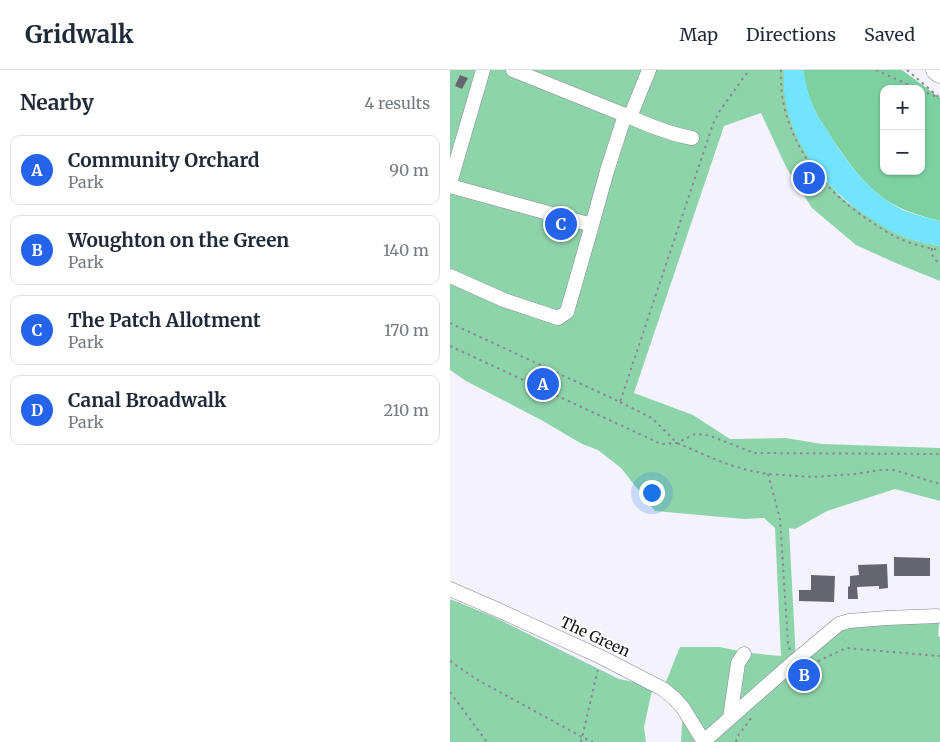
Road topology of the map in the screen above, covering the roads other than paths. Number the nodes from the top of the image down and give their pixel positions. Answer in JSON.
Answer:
{"nodes":[{"id":1,"x":482,"y":70,"type":"edge"},
{"id":2,"x":512,"y":70,"type":"edge"},
{"id":3,"x":649,"y":70,"type":"edge"},
{"id":4,"x":936,"y":70,"type":"edge"},
{"id":5,"x":531,"y":73,"type":"edge"},
{"id":6,"x":940,"y":73,"type":"edge"},
{"id":7,"x":628,"y":116,"type":"junction"},
{"id":8,"x":692,"y":138,"type":"dead end"},
{"id":9,"x":450,"y":185,"type":"edge"},
{"id":10,"x":592,"y":225,"type":"junction"},
{"id":11,"x":450,"y":276,"type":"edge"},
{"id":12,"x":450,"y":590,"type":"edge"},
{"id":13,"x":938,"y":616,"type":"dead end"},
{"id":14,"x":744,"y":654,"type":"dead end"},
{"id":15,"x":730,"y":718,"type":"junction"},
{"id":16,"x":704,"y":742,"type":"edge"}],
"edges":[{"from":1,"to":9,"type":"street"},
{"from":2,"to":5,"type":"street"},
{"from":3,"to":7,"type":"street"},
{"from":4,"to":6,"type":"highway"},
{"from":5,"to":7,"type":"street"},
{"from":7,"to":8,"type":"street"},
{"from":7,"to":10,"type":"street"},
{"from":9,"to":10,"type":"street"},
{"from":10,"to":11,"type":"street"},
{"from":12,"to":16,"type":"street","name":"The Green"},
{"from":13,"to":15,"type":"street"},
{"from":14,"to":15,"type":"street"},
{"from":15,"to":16,"type":"street"}]}
